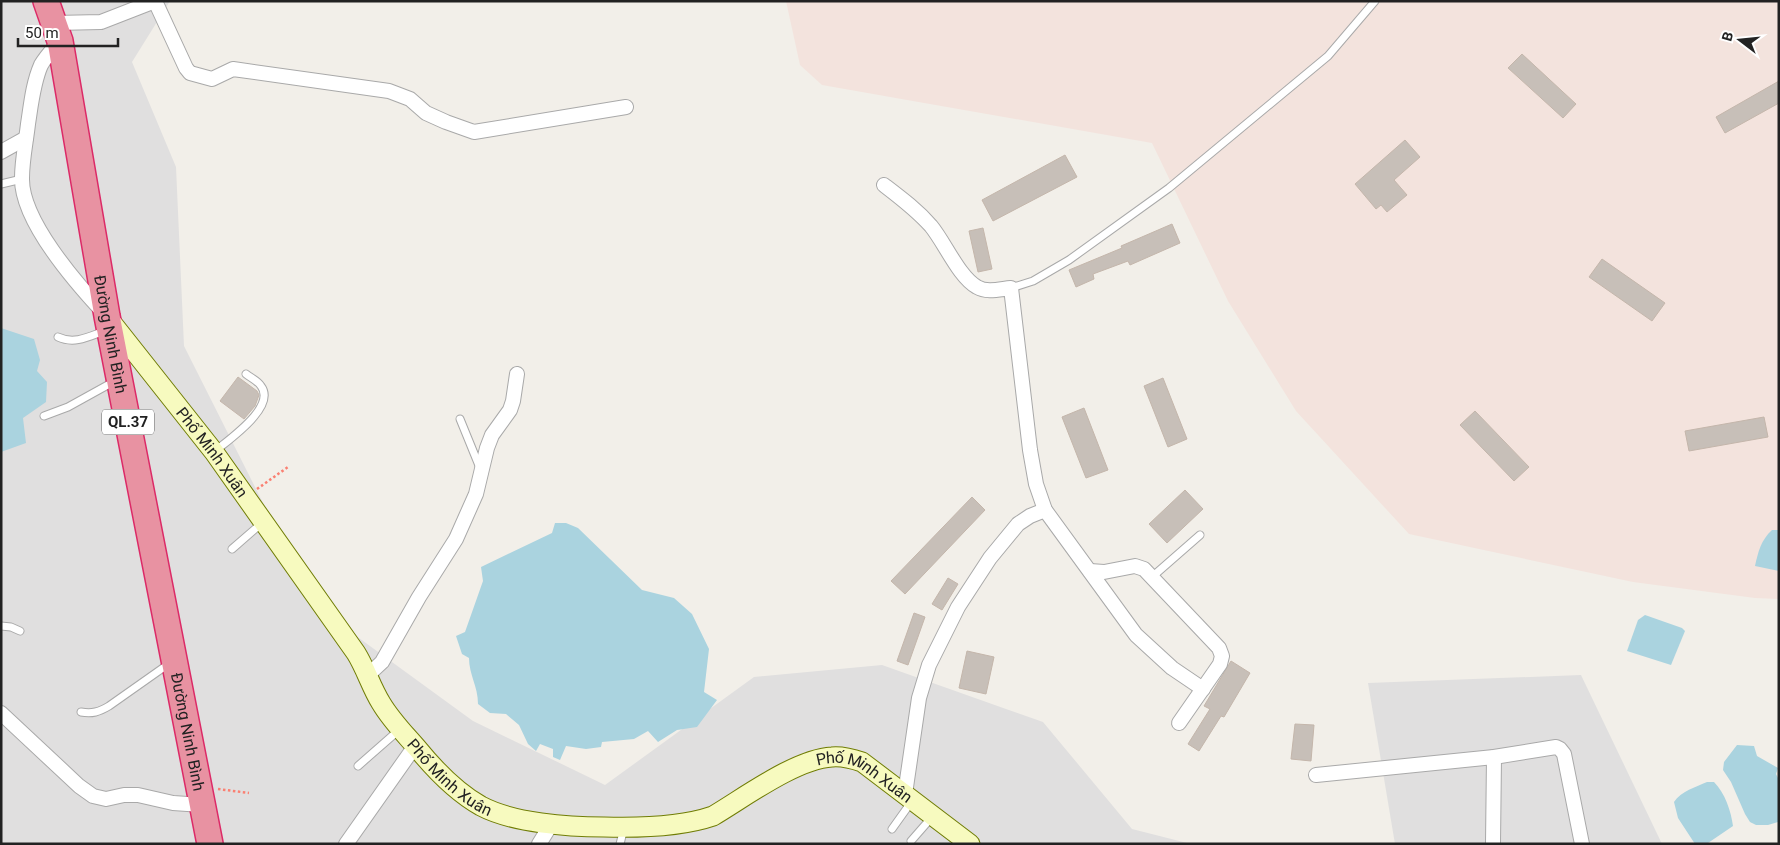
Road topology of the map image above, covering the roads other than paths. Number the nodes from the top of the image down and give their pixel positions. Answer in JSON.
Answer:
{"nodes":[{"id":1,"x":155,"y":1,"type":"edge"},
{"id":2,"x":1375,"y":1,"type":"edge"},
{"id":3,"x":54,"y":22,"type":"edge"},
{"id":4,"x":626,"y":107,"type":"dead end"},
{"id":5,"x":26,"y":138,"type":"junction"},
{"id":6,"x":1,"y":152,"type":"edge"},
{"id":7,"x":22,"y":179,"type":"junction"},
{"id":8,"x":1,"y":184,"type":"edge"},
{"id":9,"x":884,"y":185,"type":"dead end"},
{"id":10,"x":1011,"y":288,"type":"junction"},
{"id":11,"x":108,"y":322,"type":"junction"},
{"id":12,"x":58,"y":337,"type":"dead end"},
{"id":13,"x":246,"y":374,"type":"dead end"},
{"id":14,"x":517,"y":374,"type":"dead end"},
{"id":15,"x":119,"y":378,"type":"junction"},
{"id":16,"x":44,"y":416,"type":"dead end"},
{"id":17,"x":460,"y":419,"type":"dead end"},
{"id":18,"x":214,"y":452,"type":"junction"},
{"id":19,"x":482,"y":471,"type":"junction"},
{"id":20,"x":1045,"y":510,"type":"junction"},
{"id":21,"x":263,"y":522,"type":"junction"},
{"id":22,"x":1200,"y":535,"type":"dead end"},
{"id":23,"x":232,"y":549,"type":"dead end"},
{"id":24,"x":1090,"y":571,"type":"junction"},
{"id":25,"x":1152,"y":577,"type":"junction"},
{"id":26,"x":1,"y":626,"type":"edge"},
{"id":27,"x":20,"y":631,"type":"dead end"},
{"id":28,"x":174,"y":660,"type":"junction"},
{"id":29,"x":367,"y":676,"type":"junction"},
{"id":30,"x":1203,"y":689,"type":"junction"},
{"id":31,"x":81,"y":712,"type":"dead end"},
{"id":32,"x":1,"y":713,"type":"edge"},
{"id":33,"x":1179,"y":723,"type":"dead end"},
{"id":34,"x":400,"y":730,"type":"junction"},
{"id":35,"x":415,"y":746,"type":"junction"},
{"id":36,"x":1494,"y":758,"type":"junction"},
{"id":37,"x":358,"y":766,"type":"dead end"},
{"id":38,"x":1316,"y":775,"type":"dead end"},
{"id":39,"x":200,"y":796,"type":"junction"},
{"id":40,"x":909,"y":798,"type":"junction"},
{"id":41,"x":932,"y":816,"type":"junction"},
{"id":42,"x":552,"y":823,"type":"junction"},
{"id":43,"x":892,"y":829,"type":"dead end"},
{"id":44,"x":622,"y":836,"type":"edge"},
{"id":45,"x":911,"y":841,"type":"dead end"},
{"id":46,"x":210,"y":844,"type":"edge"},
{"id":47,"x":346,"y":844,"type":"edge"},
{"id":48,"x":539,"y":844,"type":"edge"},
{"id":49,"x":970,"y":844,"type":"edge"},
{"id":50,"x":1493,"y":844,"type":"edge"},
{"id":51,"x":1582,"y":844,"type":"edge"}],
"edges":[{"from":1,"to":3,"type":"street"},
{"from":1,"to":4,"type":"street"},
{"from":2,"to":10,"type":"lane"},
{"from":3,"to":5,"type":"street"},
{"from":3,"to":11,"type":"highway","name":"Đường Ninh Bình","number":"QL.37"},
{"from":5,"to":6,"type":"street"},
{"from":5,"to":7,"type":"street"},
{"from":7,"to":8,"type":"lane"},
{"from":7,"to":11,"type":"street"},
{"from":9,"to":10,"type":"street"},
{"from":10,"to":20,"type":"street"},
{"from":11,"to":12,"type":"lane"},
{"from":11,"to":15,"type":"highway","name":"Đường Ninh Bình","number":"QL.37"},
{"from":11,"to":18,"type":"street","name":"Phố Minh Xuân"},
{"from":13,"to":18,"type":"lane"},
{"from":14,"to":19,"type":"street"},
{"from":15,"to":16,"type":"lane"},
{"from":15,"to":28,"type":"highway","name":"Đường Ninh Bình","number":"QL.37"},
{"from":17,"to":19,"type":"lane"},
{"from":18,"to":21,"type":"street","name":"Phố Minh Xuân"},
{"from":19,"to":29,"type":"street"},
{"from":20,"to":24,"type":"street"},
{"from":20,"to":40,"type":"street"},
{"from":21,"to":23,"type":"lane"},
{"from":21,"to":29,"type":"street","name":"Phố Minh Xuân"},
{"from":22,"to":25,"type":"lane"},
{"from":24,"to":25,"type":"street"},
{"from":24,"to":30,"type":"street"},
{"from":25,"to":30,"type":"street"},
{"from":26,"to":27,"type":"lane"},
{"from":28,"to":31,"type":"lane"},
{"from":28,"to":39,"type":"highway","name":"Đường Ninh Bình","number":"QL.37"},
{"from":29,"to":34,"type":"street","name":"Phố Minh Xuân"},
{"from":30,"to":33,"type":"street"},
{"from":32,"to":39,"type":"street"},
{"from":34,"to":35,"type":"street","name":"Phố Minh Xuân"},
{"from":34,"to":37,"type":"lane"},
{"from":35,"to":42,"type":"street","name":"Phố Minh Xuân"},
{"from":35,"to":47,"type":"street"},
{"from":36,"to":38,"type":"street"},
{"from":36,"to":50,"type":"street"},
{"from":36,"to":51,"type":"street"},
{"from":39,"to":46,"type":"highway","name":"Đường Ninh Bình","number":"QL.37"},
{"from":40,"to":41,"type":"street","name":"Phố Minh Xuân"},
{"from":40,"to":43,"type":"lane"},
{"from":40,"to":44,"type":"street","name":"Phố Minh Xuân"},
{"from":41,"to":45,"type":"lane"},
{"from":41,"to":49,"type":"street","name":"Phố Minh Xuân"},
{"from":42,"to":44,"type":"street","name":"Phố Minh Xuân"},
{"from":42,"to":48,"type":"street"}]}
